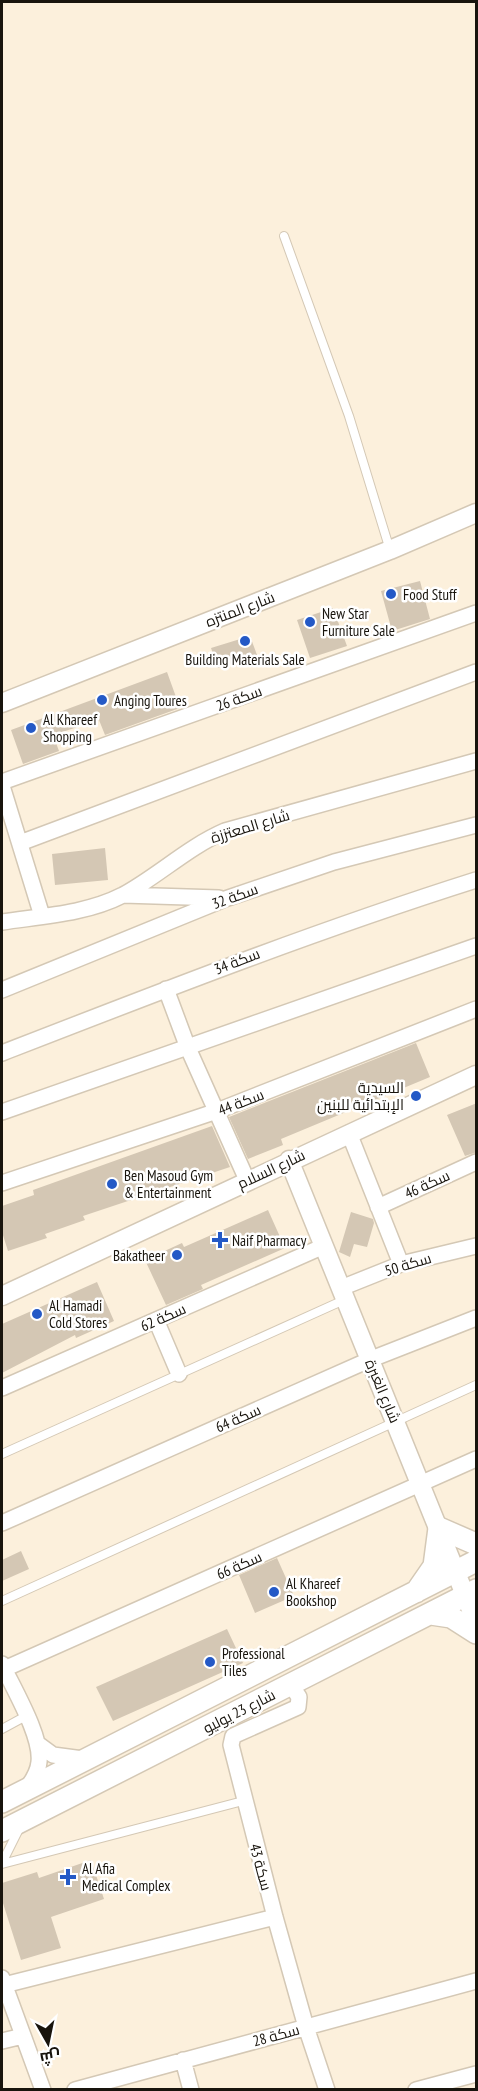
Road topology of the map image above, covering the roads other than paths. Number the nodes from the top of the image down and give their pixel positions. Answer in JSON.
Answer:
{"nodes":[{"id":1,"x":284,"y":236,"type":"dead end"},
{"id":2,"x":477,"y":513,"type":"edge"},
{"id":3,"x":390,"y":550,"type":"junction"},
{"id":4,"x":476,"y":616,"type":"edge"},
{"id":5,"x":477,"y":672,"type":"edge"},
{"id":6,"x":2,"y":703,"type":"edge"},
{"id":7,"x":477,"y":761,"type":"edge"},
{"id":8,"x":2,"y":784,"type":"edge"},
{"id":9,"x":477,"y":825,"type":"edge"},
{"id":10,"x":20,"y":843,"type":"junction"},
{"id":11,"x":477,"y":880,"type":"edge"},
{"id":12,"x":123,"y":895,"type":"junction"},
{"id":13,"x":225,"y":899,"type":"junction"},
{"id":14,"x":42,"y":916,"type":"junction"},
{"id":15,"x":2,"y":922,"type":"edge"},
{"id":16,"x":477,"y":946,"type":"edge"},
{"id":17,"x":166,"y":989,"type":"junction"},
{"id":18,"x":2,"y":990,"type":"edge"},
{"id":19,"x":477,"y":1009,"type":"edge"},
{"id":20,"x":188,"y":1048,"type":"junction"},
{"id":21,"x":2,"y":1053,"type":"edge"},
{"id":22,"x":477,"y":1075,"type":"edge"},
{"id":23,"x":2,"y":1112,"type":"edge"},
{"id":24,"x":217,"y":1112,"type":"junction"},
{"id":25,"x":349,"y":1133,"type":"junction"},
{"id":26,"x":289,"y":1160,"type":"junction"},
{"id":27,"x":477,"y":1162,"type":"edge"},
{"id":28,"x":247,"y":1180,"type":"junction"},
{"id":29,"x":2,"y":1183,"type":"edge"},
{"id":30,"x":378,"y":1207,"type":"junction"},
{"id":31,"x":324,"y":1246,"type":"junction"},
{"id":32,"x":477,"y":1246,"type":"edge"},
{"id":33,"x":401,"y":1264,"type":"junction"},
{"id":34,"x":343,"y":1294,"type":"junction"},
{"id":35,"x":2,"y":1296,"type":"edge"},
{"id":36,"x":477,"y":1318,"type":"edge"},
{"id":37,"x":156,"y":1320,"type":"junction"},
{"id":38,"x":369,"y":1360,"type":"junction"},
{"id":39,"x":179,"y":1374,"type":"junction"},
{"id":40,"x":477,"y":1385,"type":"edge"},
{"id":41,"x":2,"y":1388,"type":"edge"},
{"id":42,"x":396,"y":1422,"type":"junction"},
{"id":43,"x":2,"y":1454,"type":"edge"},
{"id":44,"x":477,"y":1459,"type":"edge"},
{"id":45,"x":421,"y":1484,"type":"junction"},
{"id":46,"x":2,"y":1523,"type":"edge"},
{"id":47,"x":439,"y":1528,"type":"junction"},
{"id":48,"x":477,"y":1544,"type":"edge"},
{"id":49,"x":477,"y":1561,"type":"edge"},
{"id":50,"x":456,"y":1572,"type":"junction"},
{"id":51,"x":471,"y":1593,"type":"edge"},
{"id":52,"x":415,"y":1594,"type":"junction"},
{"id":53,"x":2,"y":1601,"type":"edge"},
{"id":54,"x":431,"y":1614,"type":"junction"},
{"id":55,"x":477,"y":1622,"type":"edge"},
{"id":56,"x":477,"y":1633,"type":"edge"},
{"id":57,"x":2,"y":1668,"type":"edge"},
{"id":58,"x":291,"y":1685,"type":"junction"},
{"id":59,"x":26,"y":1716,"type":"junction"},
{"id":60,"x":2,"y":1729,"type":"edge"},
{"id":61,"x":38,"y":1744,"type":"junction"},
{"id":62,"x":83,"y":1759,"type":"junction"},
{"id":63,"x":27,"y":1788,"type":"junction"},
{"id":64,"x":243,"y":1801,"type":"junction"},
{"id":65,"x":2,"y":1802,"type":"edge"},
{"id":66,"x":24,"y":1820,"type":"junction"},
{"id":67,"x":2,"y":1831,"type":"edge"},
{"id":68,"x":2,"y":1864,"type":"edge"},
{"id":69,"x":275,"y":1917,"type":"junction"},
{"id":70,"x":477,"y":1981,"type":"edge"},
{"id":71,"x":3,"y":1982,"type":"edge"},
{"id":72,"x":306,"y":2027,"type":"junction"},
{"id":73,"x":23,"y":2036,"type":"junction"},
{"id":74,"x":2,"y":2041,"type":"edge"},
{"id":75,"x":183,"y":2060,"type":"junction"},
{"id":76,"x":477,"y":2074,"type":"edge"},
{"id":77,"x":43,"y":2090,"type":"edge"},
{"id":78,"x":75,"y":2090,"type":"edge"},
{"id":79,"x":191,"y":2090,"type":"edge"},
{"id":80,"x":327,"y":2090,"type":"edge"},
{"id":81,"x":416,"y":2090,"type":"edge"}],
"edges":[{"from":1,"to":3,"type":"lane"},
{"from":2,"to":3,"type":"street","name":"شارع المنتزه"},
{"from":3,"to":6,"type":"street","name":"شارع المنتزه"},
{"from":4,"to":8,"type":"street","name":"سكة 26"},
{"from":5,"to":10,"type":"street"},
{"from":7,"to":12,"type":"street","name":"شارع المعتززة"},
{"from":8,"to":10,"type":"street"},
{"from":9,"to":13,"type":"street","name":"سكة 32"},
{"from":10,"to":14,"type":"street"},
{"from":11,"to":17,"type":"street","name":"سكة 34"},
{"from":12,"to":13,"type":"street"},
{"from":12,"to":14,"type":"street","name":"شارع المعتززة"},
{"from":13,"to":18,"type":"street","name":"سكة 32"},
{"from":14,"to":15,"type":"street","name":"شارع المعتززة"},
{"from":16,"to":20,"type":"street"},
{"from":17,"to":20,"type":"street"},
{"from":17,"to":21,"type":"street","name":"سكة 34"},
{"from":19,"to":24,"type":"street","name":"سكة 44"},
{"from":20,"to":23,"type":"street"},
{"from":20,"to":24,"type":"street"},
{"from":22,"to":25,"type":"street","name":"شارع السلام"},
{"from":24,"to":28,"type":"street"},
{"from":24,"to":29,"type":"street","name":"سكة 44"},
{"from":25,"to":26,"type":"street","name":"شارع السلام"},
{"from":25,"to":30,"type":"street"},
{"from":26,"to":28,"type":"street","name":"شارع السلام"},
{"from":26,"to":31,"type":"street","name":"شارع الغبرة"},
{"from":27,"to":30,"type":"street","name":"سكة 46"},
{"from":28,"to":35,"type":"street","name":"شارع السلام"},
{"from":30,"to":33,"type":"street"},
{"from":31,"to":34,"type":"street","name":"شارع الغبرة"},
{"from":31,"to":37,"type":"street","name":"سكة 62"},
{"from":32,"to":33,"type":"street","name":"سكة 50"},
{"from":33,"to":34,"type":"street","name":"سكة 50"},
{"from":34,"to":38,"type":"street","name":"شارع الغبرة"},
{"from":34,"to":39,"type":"lane"},
{"from":36,"to":38,"type":"street","name":"سكة 64"},
{"from":37,"to":39,"type":"street"},
{"from":37,"to":41,"type":"street","name":"سكة 62"},
{"from":38,"to":42,"type":"street","name":"شارع الغبرة"},
{"from":38,"to":46,"type":"street","name":"سكة 64"},
{"from":39,"to":43,"type":"lane"},
{"from":40,"to":42,"type":"lane"},
{"from":42,"to":45,"type":"street","name":"شارع الغبرة"},
{"from":42,"to":53,"type":"lane"},
{"from":44,"to":45,"type":"street","name":"سكة 66"},
{"from":45,"to":47,"type":"street","name":"شارع الغبرة"},
{"from":45,"to":57,"type":"street","name":"سكة 66"},
{"from":47,"to":48,"type":"main road"},
{"from":47,"to":50,"type":"street","name":"شارع الغبرة"},
{"from":47,"to":52,"type":"main road"},
{"from":49,"to":50,"type":"main road","name":"شارع 23 يوليو"},
{"from":50,"to":51,"type":"street","name":"شارع الغبرة"},
{"from":50,"to":52,"type":"main road","name":"شارع 23 يوليو"},
{"from":51,"to":54,"type":"main road","name":"شارع 23 يوليو"},
{"from":51,"to":55,"type":"street","name":"شارع الغبرة"},
{"from":52,"to":62,"type":"main road","name":"شارع 23 يوليو"},
{"from":54,"to":56,"type":"main road"},
{"from":54,"to":58,"type":"main road","name":"شارع 23 يوليو"},
{"from":57,"to":59,"type":"street"},
{"from":58,"to":64,"type":"street","name":"سكة 43"},
{"from":58,"to":66,"type":"main road","name":"شارع 23 يوليو"},
{"from":59,"to":60,"type":"lane"},
{"from":59,"to":61,"type":"street"},
{"from":61,"to":62,"type":"street"},
{"from":61,"to":63,"type":"street"},
{"from":62,"to":63,"type":"main road","name":"شارع 23 يوليو"},
{"from":63,"to":65,"type":"main road","name":"شارع 23 يوليو"},
{"from":64,"to":68,"type":"lane"},
{"from":64,"to":69,"type":"street","name":"سكة 43"},
{"from":66,"to":67,"type":"main road","name":"شارع 23 يوليو"},
{"from":66,"to":68,"type":"lane"},
{"from":69,"to":71,"type":"street"},
{"from":69,"to":72,"type":"street","name":"سكة 43"},
{"from":70,"to":72,"type":"street","name":"سكة 28"},
{"from":71,"to":73,"type":"street"},
{"from":72,"to":75,"type":"street","name":"سكة 28"},
{"from":72,"to":80,"type":"street","name":"سكة 43"},
{"from":73,"to":74,"type":"street"},
{"from":73,"to":77,"type":"street"},
{"from":75,"to":78,"type":"street","name":"سكة 28"},
{"from":75,"to":79,"type":"street"},
{"from":76,"to":81,"type":"street"}]}
